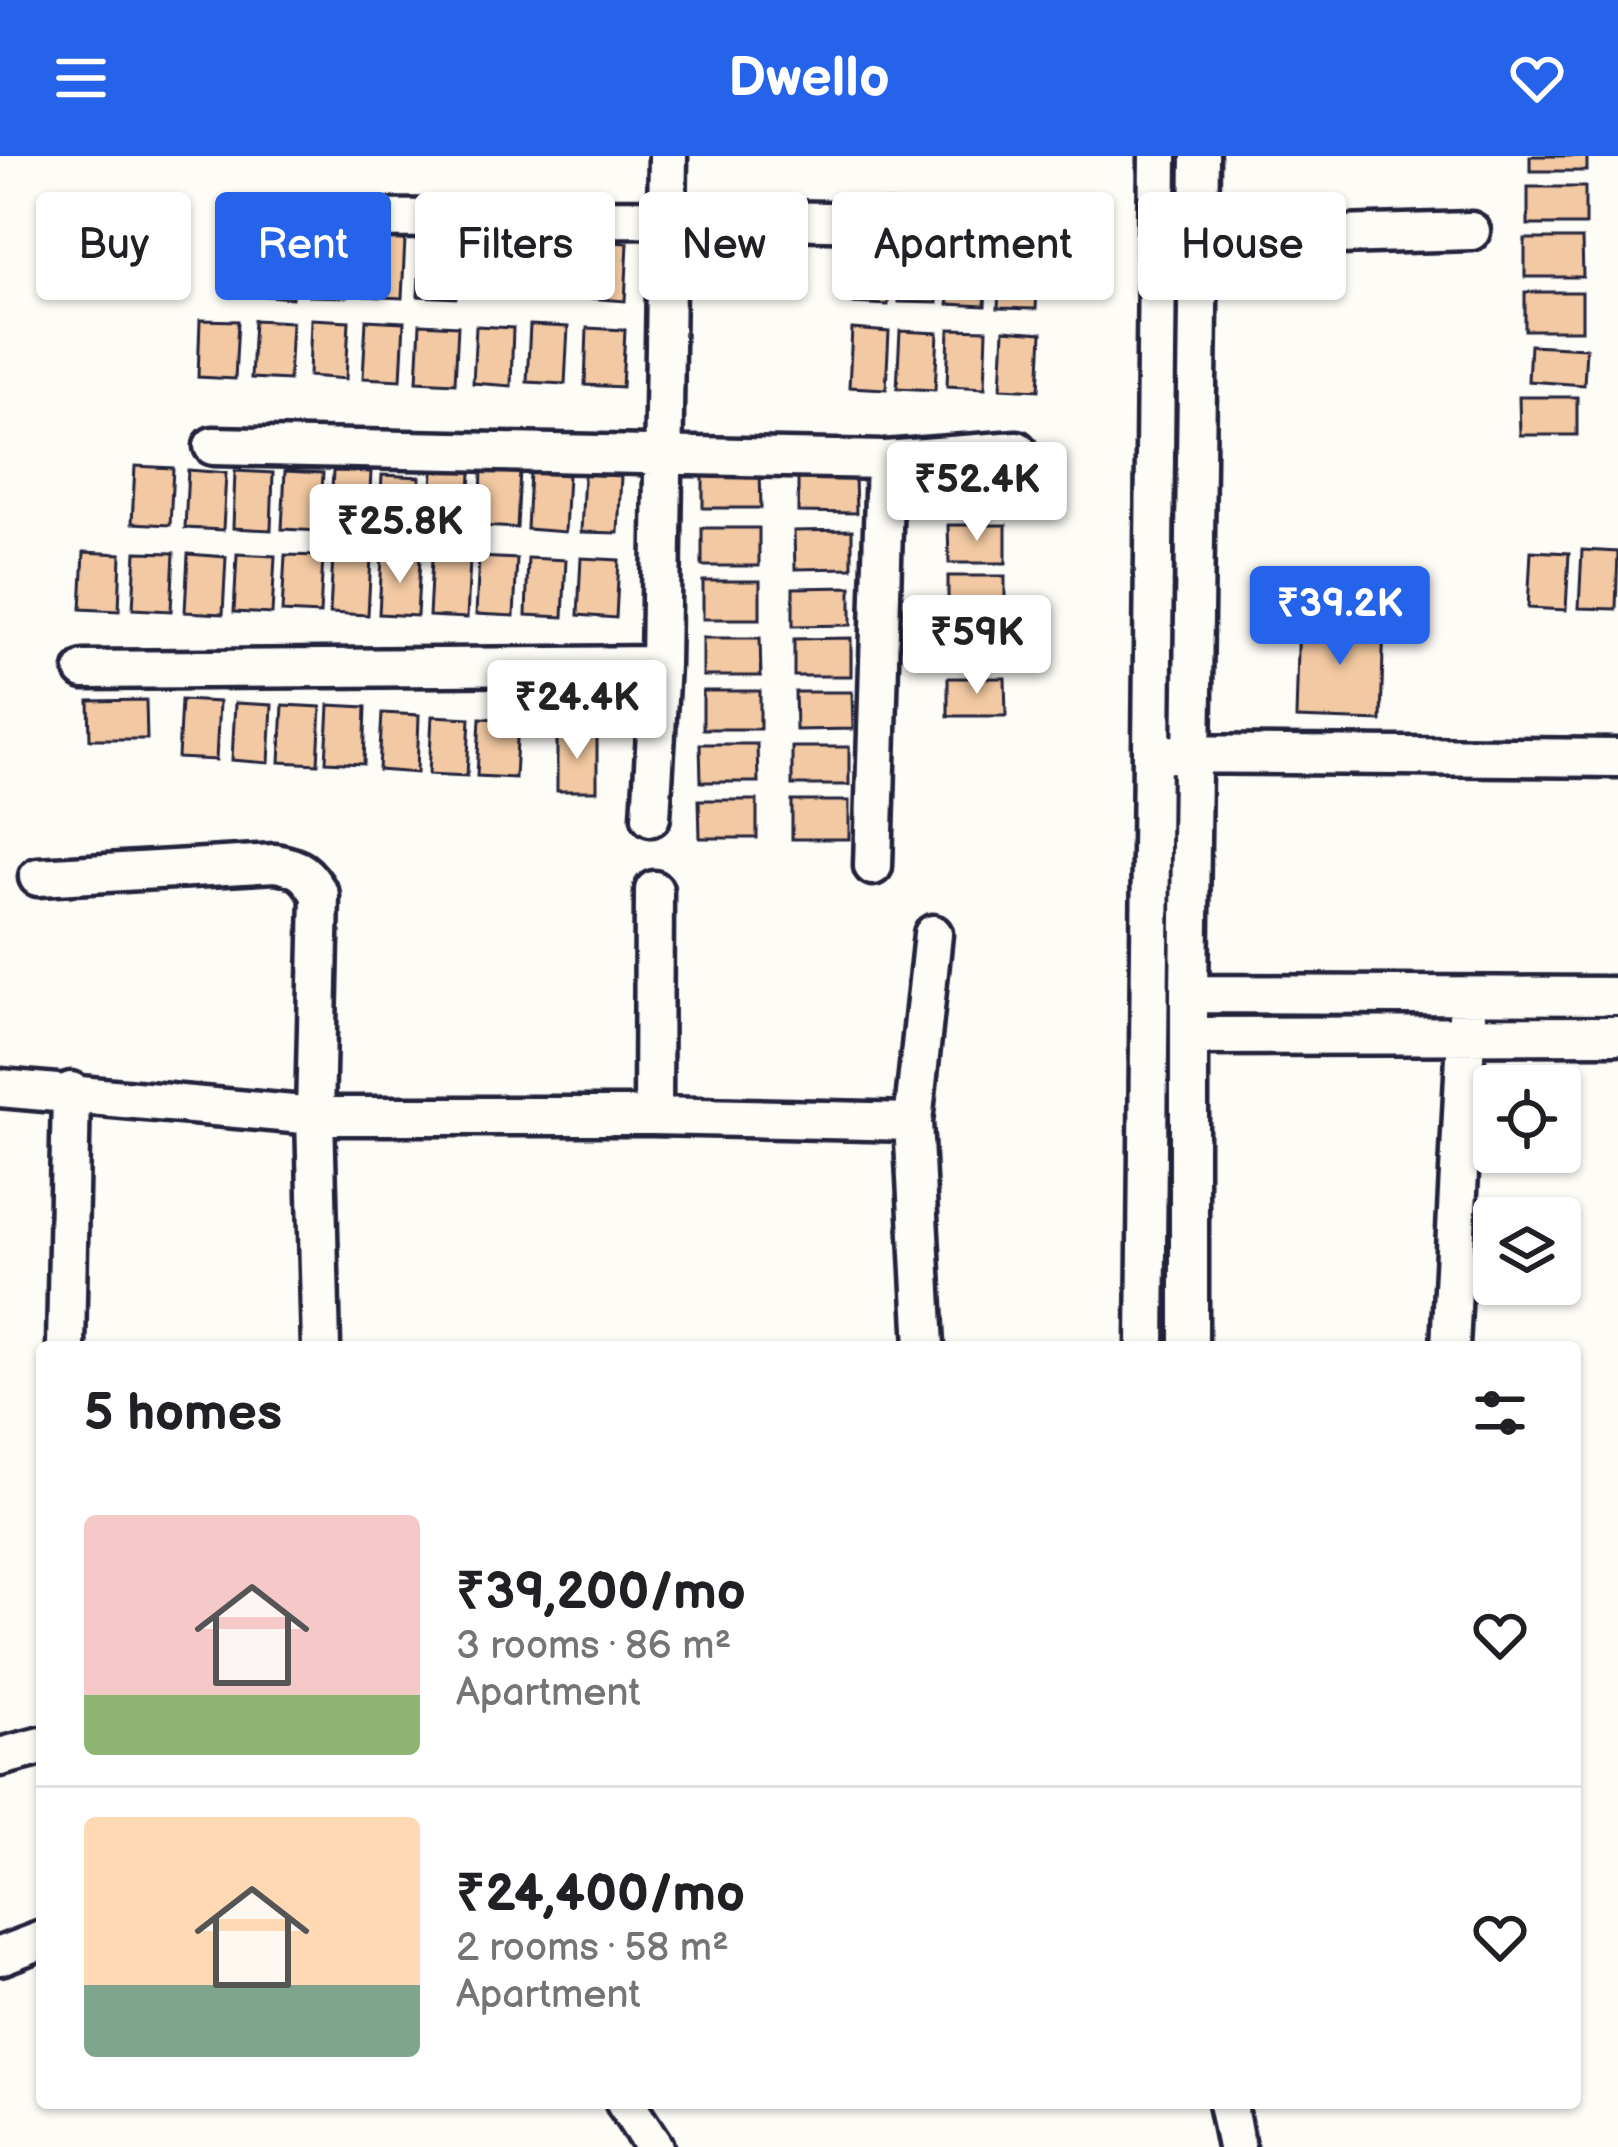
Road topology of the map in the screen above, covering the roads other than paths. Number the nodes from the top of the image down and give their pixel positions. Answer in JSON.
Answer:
{"nodes":[{"id":1,"x":668,"y":156,"type":"edge"},
{"id":2,"x":1158,"y":156,"type":"edge"},
{"id":3,"x":1200,"y":156,"type":"edge"},
{"id":4,"x":669,"y":192,"type":"edge"},
{"id":5,"x":1158,"y":192,"type":"edge"},
{"id":6,"x":1200,"y":192,"type":"edge"},
{"id":7,"x":391,"y":218,"type":"edge"},
{"id":8,"x":639,"y":218,"type":"edge"},
{"id":9,"x":1471,"y":231,"type":"dead end"},
{"id":10,"x":1346,"y":236,"type":"edge"},
{"id":11,"x":667,"y":300,"type":"edge"},
{"id":12,"x":1158,"y":300,"type":"edge"},
{"id":13,"x":1198,"y":300,"type":"edge"},
{"id":14,"x":214,"y":446,"type":"dead end"},
{"id":15,"x":1017,"y":450,"type":"dead end"},
{"id":16,"x":662,"y":453,"type":"junction"},
{"id":17,"x":885,"y":460,"type":"junction"},
{"id":18,"x":660,"y":665,"type":"junction"},
{"id":19,"x":84,"y":670,"type":"dead end"},
{"id":20,"x":1151,"y":754,"type":"junction"},
{"id":21,"x":1191,"y":754,"type":"junction"},
{"id":22,"x":1618,"y":758,"type":"edge"},
{"id":23,"x":651,"y":817,"type":"dead end"},
{"id":24,"x":873,"y":866,"type":"dead end"},
{"id":25,"x":38,"y":877,"type":"dead end"},
{"id":26,"x":654,"y":890,"type":"dead end"},
{"id":27,"x":933,"y":934,"type":"dead end"},
{"id":28,"x":1467,"y":995,"type":"junction"},
{"id":29,"x":1618,"y":996,"type":"edge"},
{"id":30,"x":1189,"y":1016,"type":"junction"},
{"id":31,"x":1149,"y":1018,"type":"junction"},
{"id":32,"x":1618,"y":1035,"type":"edge"},
{"id":33,"x":1467,"y":1037,"type":"junction"},
{"id":34,"x":0,"y":1088,"type":"edge"},
{"id":35,"x":71,"y":1091,"type":"junction"},
{"id":36,"x":315,"y":1116,"type":"junction"},
{"id":37,"x":653,"y":1116,"type":"junction"},
{"id":38,"x":913,"y":1122,"type":"junction"},
{"id":39,"x":66,"y":1341,"type":"edge"},
{"id":40,"x":321,"y":1341,"type":"edge"},
{"id":41,"x":925,"y":1341,"type":"edge"},
{"id":42,"x":1146,"y":1341,"type":"edge"},
{"id":43,"x":1189,"y":1341,"type":"edge"},
{"id":44,"x":1450,"y":1341,"type":"edge"},
{"id":45,"x":36,"y":1747,"type":"edge"},
{"id":46,"x":0,"y":1756,"type":"edge"},
{"id":47,"x":36,"y":1942,"type":"edge"},
{"id":48,"x":0,"y":1956,"type":"edge"},
{"id":49,"x":629,"y":2109,"type":"edge"},
{"id":50,"x":1228,"y":2109,"type":"edge"},
{"id":51,"x":654,"y":2147,"type":"edge"},
{"id":52,"x":1236,"y":2147,"type":"edge"}],
"edges":[{"from":1,"to":4,"type":"street"},
{"from":2,"to":5,"type":"street"},
{"from":3,"to":6,"type":"street"},
{"from":7,"to":8,"type":"street"},
{"from":9,"to":10,"type":"street"},
{"from":11,"to":16,"type":"street"},
{"from":12,"to":20,"type":"street"},
{"from":13,"to":21,"type":"street"},
{"from":14,"to":16,"type":"street"},
{"from":15,"to":17,"type":"street"},
{"from":16,"to":17,"type":"street"},
{"from":16,"to":18,"type":"street"},
{"from":17,"to":24,"type":"street"},
{"from":18,"to":19,"type":"street"},
{"from":18,"to":23,"type":"street"},
{"from":20,"to":21,"type":"street"},
{"from":20,"to":31,"type":"street"},
{"from":21,"to":22,"type":"street"},
{"from":21,"to":30,"type":"street"},
{"from":25,"to":36,"type":"street"},
{"from":26,"to":37,"type":"street"},
{"from":27,"to":38,"type":"street"},
{"from":28,"to":29,"type":"street"},
{"from":28,"to":30,"type":"street"},
{"from":28,"to":33,"type":"street"},
{"from":30,"to":31,"type":"street"},
{"from":30,"to":33,"type":"street"},
{"from":30,"to":43,"type":"street"},
{"from":31,"to":42,"type":"street"},
{"from":32,"to":33,"type":"street"},
{"from":33,"to":44,"type":"street"},
{"from":34,"to":35,"type":"street"},
{"from":35,"to":36,"type":"street"},
{"from":35,"to":39,"type":"street"},
{"from":36,"to":37,"type":"street"},
{"from":36,"to":40,"type":"street"},
{"from":37,"to":38,"type":"street"},
{"from":38,"to":41,"type":"street"},
{"from":45,"to":46,"type":"street"},
{"from":47,"to":48,"type":"street"},
{"from":49,"to":51,"type":"street"},
{"from":50,"to":52,"type":"street"}]}
